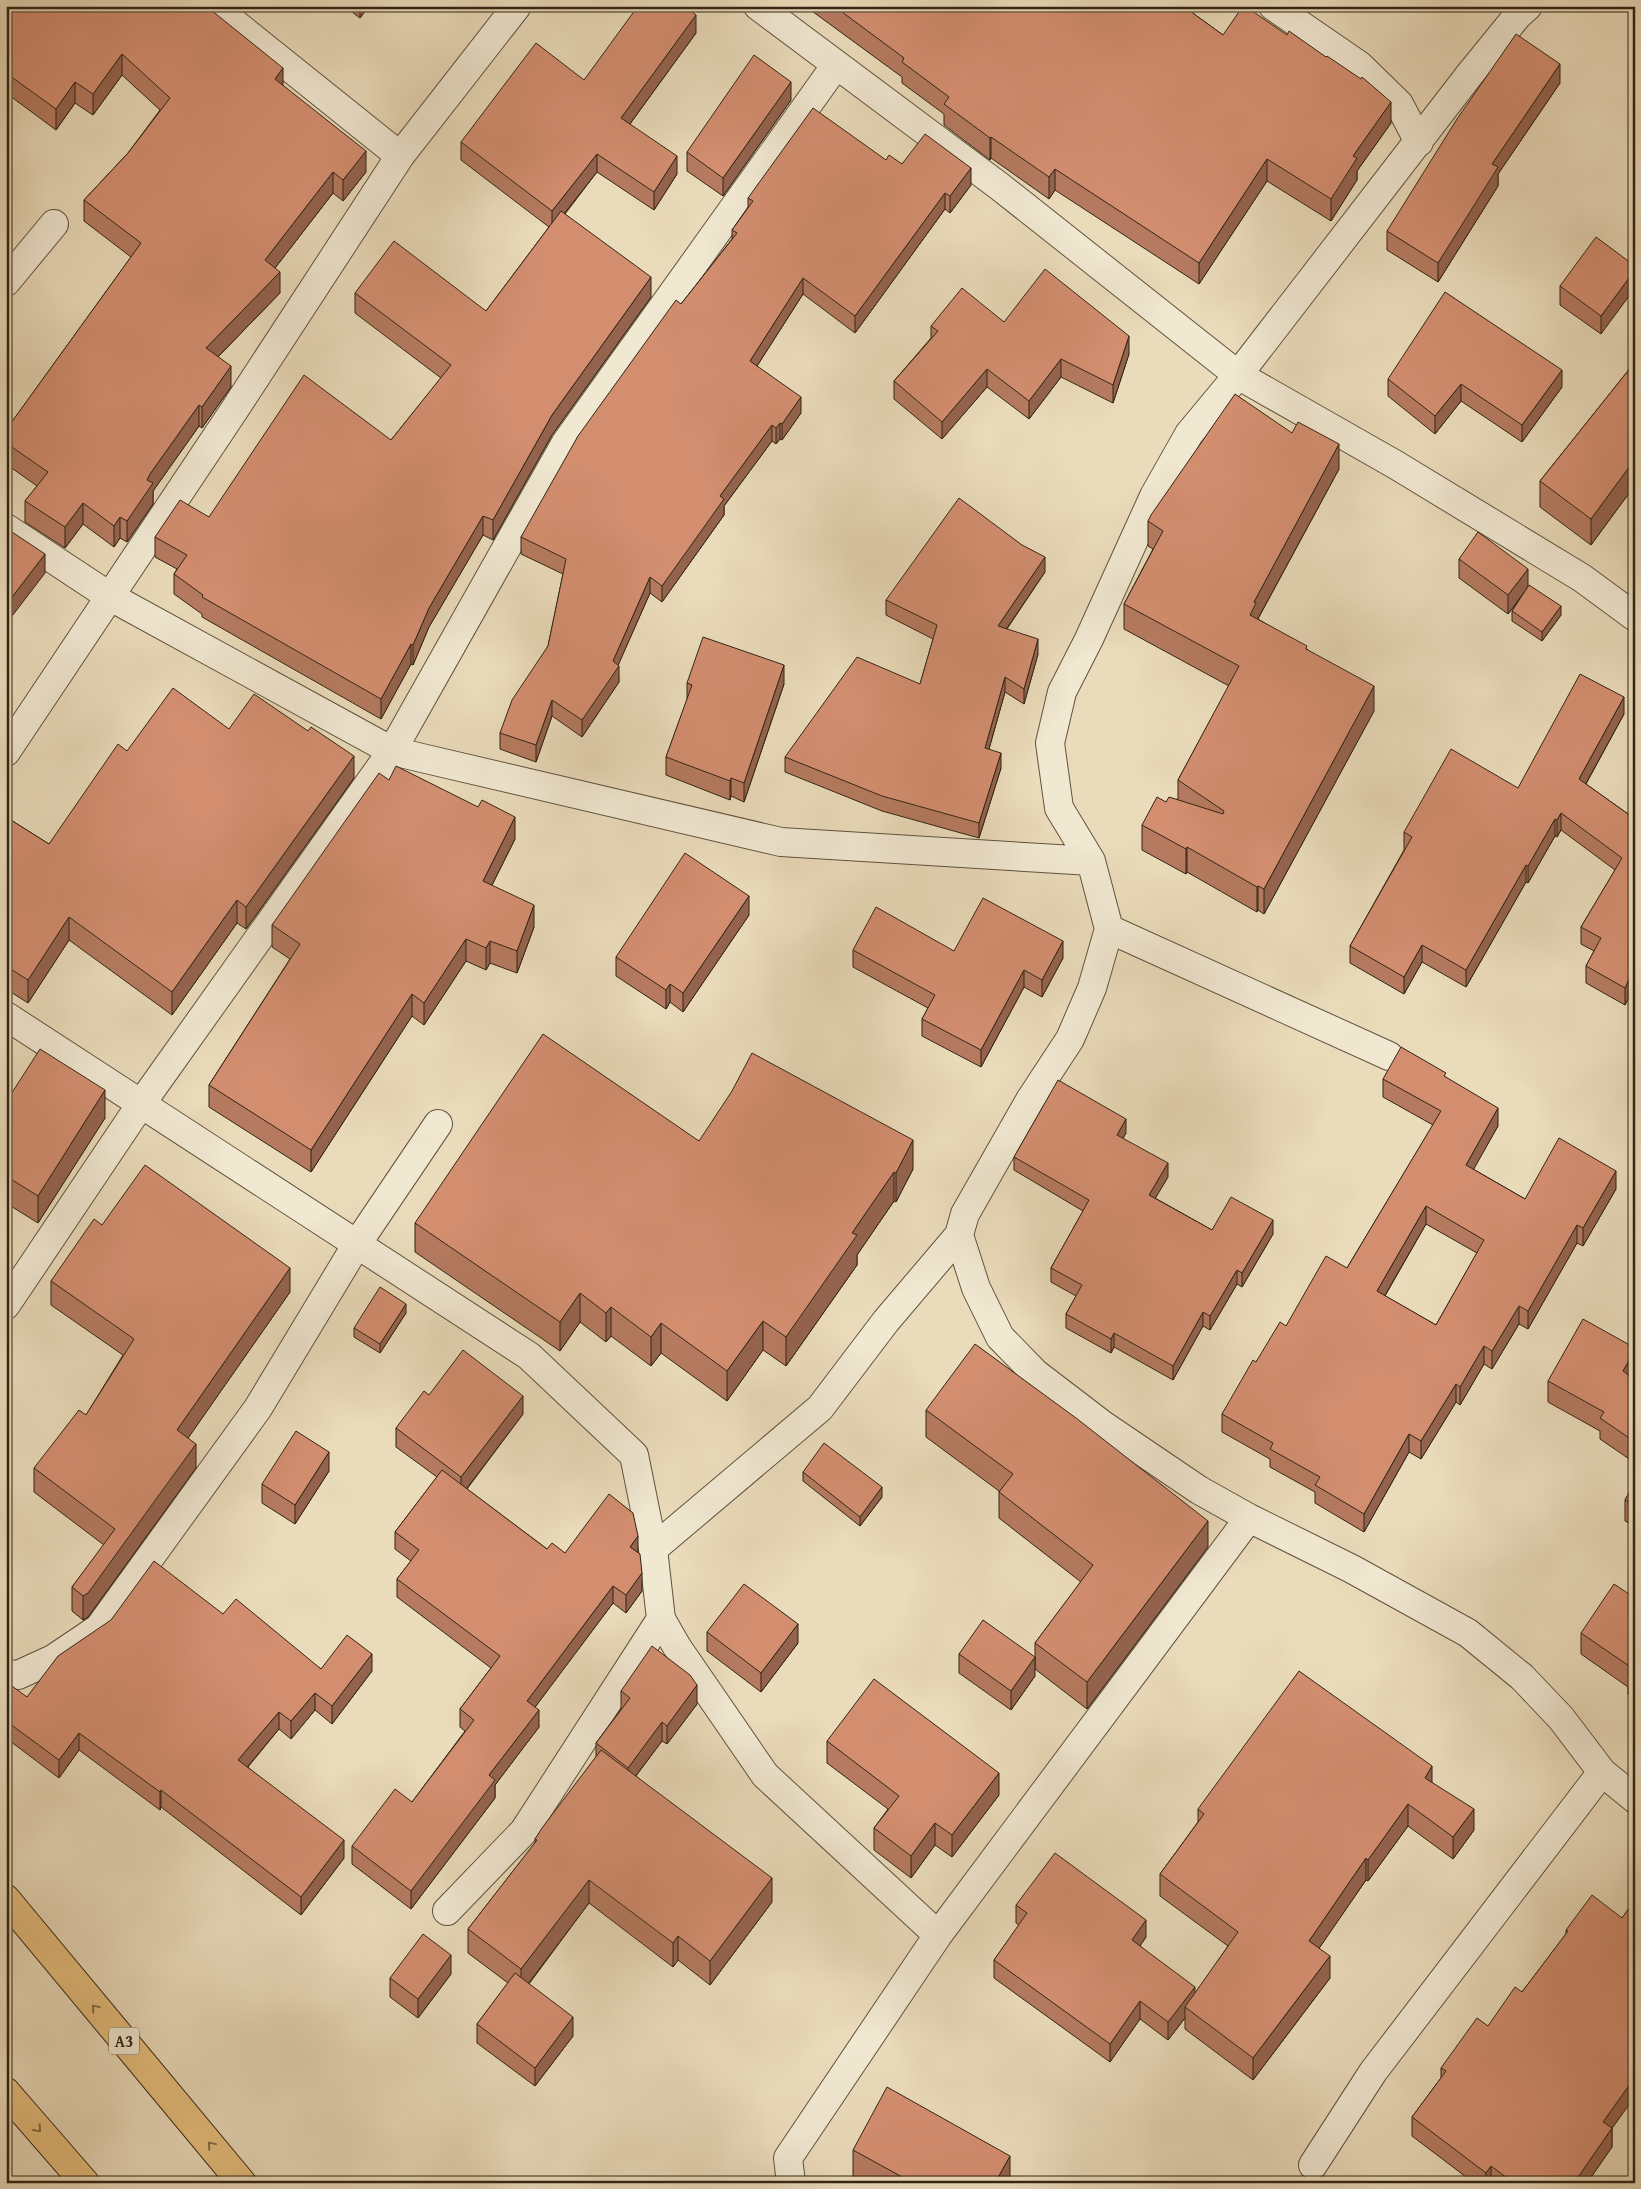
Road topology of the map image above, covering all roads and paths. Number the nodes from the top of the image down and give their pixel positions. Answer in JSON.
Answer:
{"nodes":[{"id":1,"x":213,"y":6,"type":"edge"},
{"id":2,"x":517,"y":6,"type":"edge"},
{"id":3,"x":758,"y":6,"type":"edge"},
{"id":4,"x":1274,"y":6,"type":"edge"},
{"id":5,"x":1528,"y":6,"type":"edge"},
{"id":6,"x":836,"y":65,"type":"junction"},
{"id":7,"x":1419,"y":142,"type":"junction"},
{"id":8,"x":400,"y":156,"type":"junction"},
{"id":9,"x":54,"y":224,"type":"dead end"},
{"id":10,"x":6,"y":282,"type":"edge"},
{"id":11,"x":1238,"y":375,"type":"junction"},
{"id":12,"x":6,"y":528,"type":"edge"},
{"id":13,"x":109,"y":596,"type":"junction"},
{"id":14,"x":1635,"y":617,"type":"edge"},
{"id":15,"x":392,"y":751,"type":"junction"},
{"id":16,"x":6,"y":752,"type":"edge"},
{"id":17,"x":1091,"y":861,"type":"junction"},
{"id":18,"x":1109,"y":929,"type":"junction"},
{"id":19,"x":6,"y":1016,"type":"edge"},
{"id":20,"x":1389,"y":1056,"type":"dead end"},
{"id":21,"x":140,"y":1104,"type":"junction"},
{"id":22,"x":438,"y":1124,"type":"dead end"},
{"id":23,"x":959,"y":1235,"type":"junction"},
{"id":24,"x":356,"y":1244,"type":"junction"},
{"id":25,"x":6,"y":1305,"type":"edge"},
{"id":26,"x":1249,"y":1518,"type":"junction"},
{"id":27,"x":653,"y":1549,"type":"junction"},
{"id":28,"x":661,"y":1619,"type":"junction"},
{"id":29,"x":6,"y":1674,"type":"edge"},
{"id":30,"x":1602,"y":1772,"type":"junction"},
{"id":31,"x":1635,"y":1799,"type":"edge"},
{"id":32,"x":6,"y":1899,"type":"edge"},
{"id":33,"x":447,"y":1911,"type":"dead end"},
{"id":34,"x":938,"y":1935,"type":"junction"},
{"id":35,"x":6,"y":2092,"type":"edge"},
{"id":36,"x":1313,"y":2165,"type":"dead end"},
{"id":37,"x":85,"y":2183,"type":"edge"},
{"id":38,"x":242,"y":2183,"type":"edge"},
{"id":39,"x":791,"y":2183,"type":"edge"}],
"edges":[{"from":1,"to":8,"type":"street"},
{"from":2,"to":8,"type":"street"},
{"from":3,"to":6,"type":"street"},
{"from":4,"to":7,"type":"street"},
{"from":5,"to":7,"type":"street"},
{"from":6,"to":11,"type":"street"},
{"from":6,"to":15,"type":"street"},
{"from":7,"to":11,"type":"street"},
{"from":8,"to":13,"type":"street"},
{"from":9,"to":10,"type":"street"},
{"from":11,"to":14,"type":"street"},
{"from":11,"to":17,"type":"street"},
{"from":12,"to":13,"type":"street"},
{"from":13,"to":15,"type":"street"},
{"from":13,"to":16,"type":"street"},
{"from":15,"to":17,"type":"street"},
{"from":15,"to":21,"type":"street"},
{"from":17,"to":18,"type":"street"},
{"from":18,"to":20,"type":"street"},
{"from":18,"to":23,"type":"street"},
{"from":19,"to":21,"type":"street"},
{"from":21,"to":24,"type":"street"},
{"from":21,"to":25,"type":"street"},
{"from":22,"to":24,"type":"street"},
{"from":23,"to":26,"type":"street"},
{"from":23,"to":27,"type":"street"},
{"from":24,"to":27,"type":"street"},
{"from":24,"to":29,"type":"street"},
{"from":26,"to":30,"type":"street"},
{"from":26,"to":34,"type":"street"},
{"from":27,"to":28,"type":"street"},
{"from":28,"to":33,"type":"street"},
{"from":28,"to":34,"type":"street"},
{"from":30,"to":31,"type":"street"},
{"from":30,"to":36,"type":"street"},
{"from":38,"to":32,"type":"highway","number":"A3","one_way":true},
{"from":34,"to":39,"type":"street"},
{"from":35,"to":37,"type":"highway","one_way":true}]}
